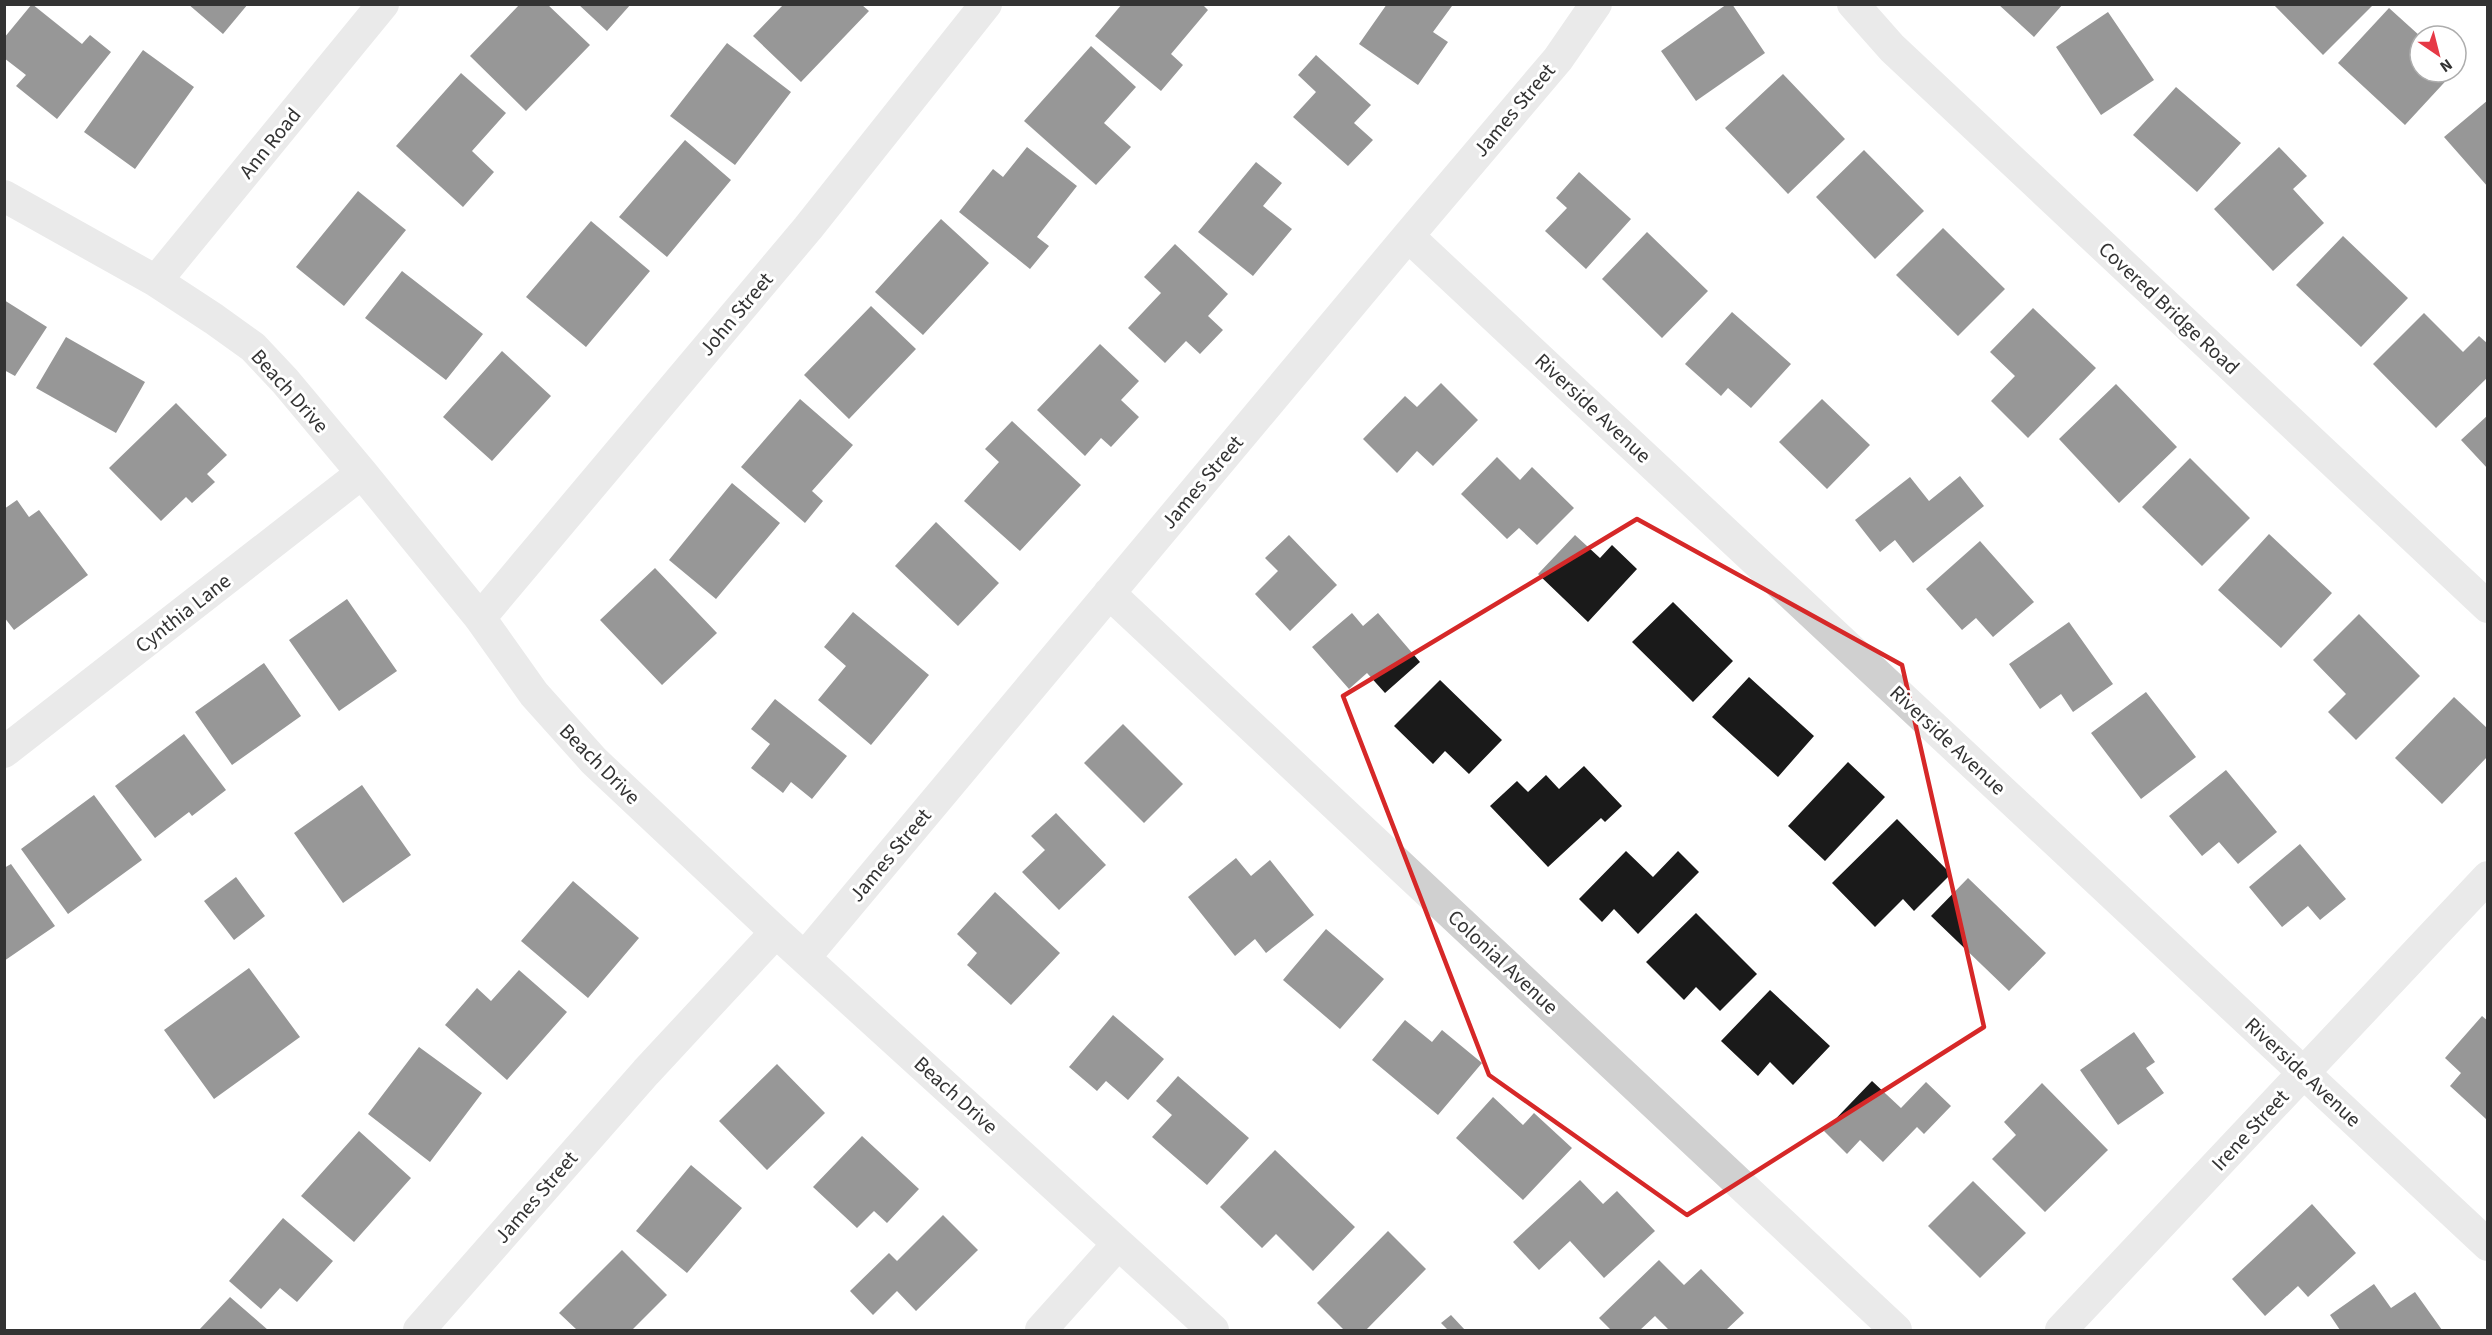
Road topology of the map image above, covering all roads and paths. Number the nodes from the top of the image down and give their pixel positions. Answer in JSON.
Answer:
{"nodes":[{"id":1,"x":383,"y":4,"type":"edge"},
{"id":2,"x":986,"y":4,"type":"edge"},
{"id":3,"x":1596,"y":4,"type":"edge"},
{"id":4,"x":1853,"y":4,"type":"edge"},
{"id":5,"x":4,"y":196,"type":"edge"},
{"id":6,"x":1407,"y":236,"type":"junction"},
{"id":7,"x":156,"y":281,"type":"junction"},
{"id":8,"x":362,"y":473,"type":"junction"},
{"id":9,"x":1109,"y":593,"type":"junction"},
{"id":10,"x":2487,"y":607,"type":"edge"},
{"id":11,"x":480,"y":618,"type":"junction"},
{"id":12,"x":4,"y":752,"type":"edge"},
{"id":13,"x":2487,"y":878,"type":"edge"},
{"id":14,"x":776,"y":932,"type":"junction"},
{"id":15,"x":805,"y":957,"type":"junction"},
{"id":16,"x":2304,"y":1073,"type":"junction"},
{"id":17,"x":1118,"y":1244,"type":"junction"},
{"id":18,"x":2487,"y":1245,"type":"edge"},
{"id":19,"x":419,"y":1330,"type":"edge"},
{"id":20,"x":1041,"y":1330,"type":"edge"},
{"id":21,"x":1213,"y":1330,"type":"edge"},
{"id":22,"x":1896,"y":1330,"type":"edge"},
{"id":23,"x":2061,"y":1330,"type":"edge"}],
"edges":[{"from":1,"to":7,"type":"street","name":"Ann Road"},
{"from":2,"to":11,"type":"street","name":"John Street"},
{"from":3,"to":6,"type":"street","name":"James Street"},
{"from":4,"to":10,"type":"street","name":"Covered Bridge Road"},
{"from":5,"to":7,"type":"street","name":"Beach Drive"},
{"from":6,"to":9,"type":"street","name":"James Street"},
{"from":6,"to":16,"type":"street","name":"Riverside Avenue"},
{"from":7,"to":8,"type":"street","name":"Beach Drive"},
{"from":8,"to":11,"type":"street","name":"Beach Drive"},
{"from":8,"to":12,"type":"street","name":"Cynthia Lane"},
{"from":9,"to":15,"type":"street","name":"James Street"},
{"from":9,"to":22,"type":"street","name":"Colonial Avenue"},
{"from":11,"to":14,"type":"street","name":"Beach Drive"},
{"from":13,"to":16,"type":"street","name":"Irene Street"},
{"from":14,"to":15,"type":"street","name":"Beach Drive"},
{"from":14,"to":19,"type":"street","name":"James Street"},
{"from":15,"to":17,"type":"street","name":"Beach Drive"},
{"from":16,"to":18,"type":"street","name":"Riverside Avenue"},
{"from":16,"to":23,"type":"street","name":"Irene Street"},
{"from":17,"to":20,"type":"street"},
{"from":17,"to":21,"type":"street","name":"Beach Drive"}]}
